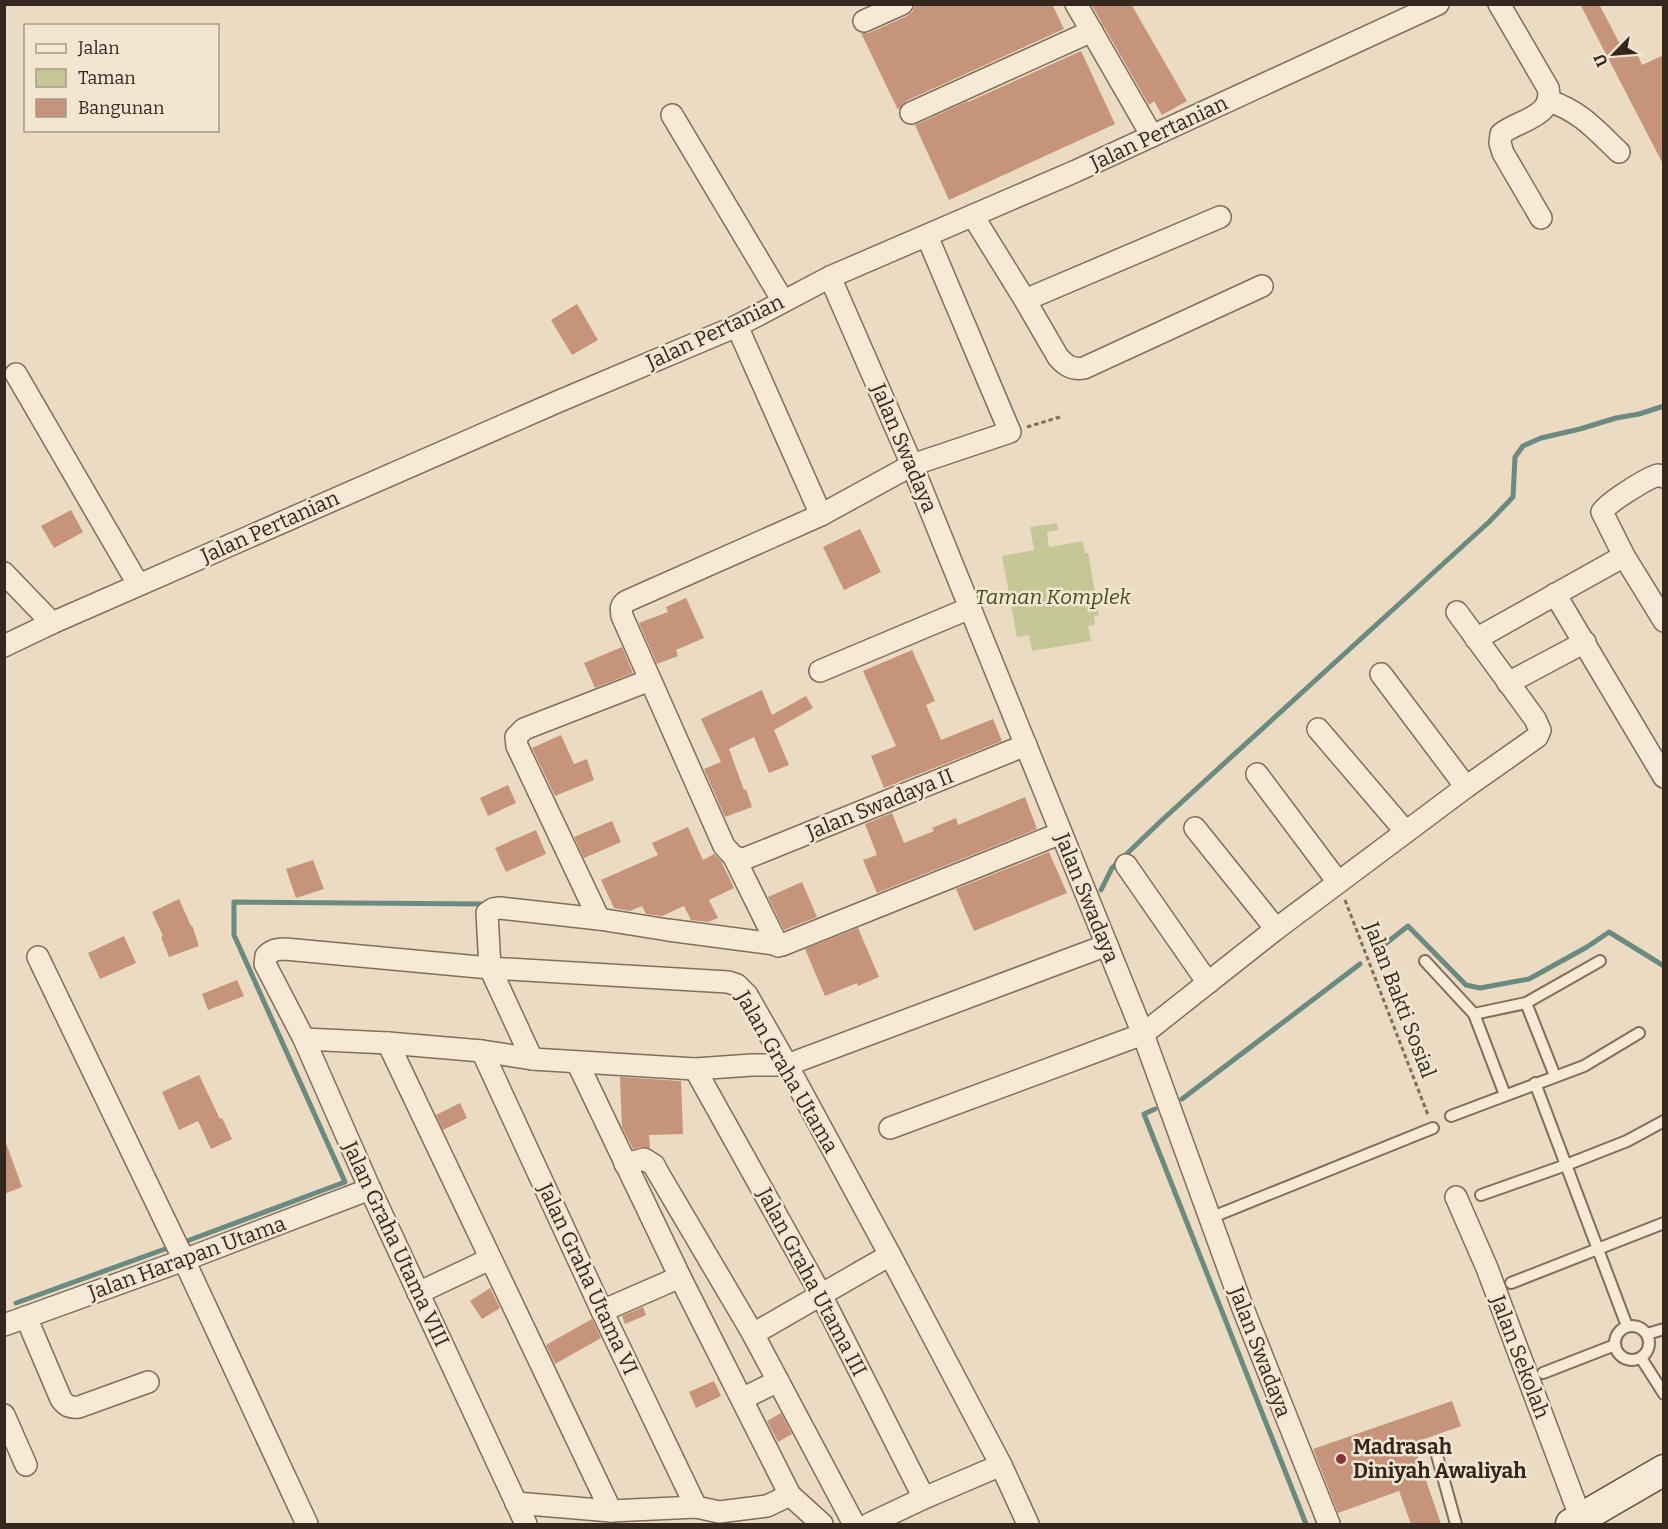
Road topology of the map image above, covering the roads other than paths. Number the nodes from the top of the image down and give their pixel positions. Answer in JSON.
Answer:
{"nodes":[{"id":1,"x":902,"y":4,"type":"edge"},
{"id":2,"x":1076,"y":4,"type":"edge"},
{"id":3,"x":1438,"y":4,"type":"edge"},
{"id":4,"x":1500,"y":4,"type":"edge"},
{"id":5,"x":864,"y":21,"type":"dead end"},
{"id":6,"x":1092,"y":31,"type":"junction"},
{"id":7,"x":1549,"y":101,"type":"junction"},
{"id":8,"x":911,"y":113,"type":"dead end"},
{"id":9,"x":672,"y":116,"type":"dead end"},
{"id":10,"x":1152,"y":136,"type":"junction"},
{"id":11,"x":1619,"y":152,"type":"dead end"},
{"id":12,"x":973,"y":216,"type":"junction"},
{"id":13,"x":1220,"y":217,"type":"dead end"},
{"id":14,"x":1541,"y":218,"type":"dead end"},
{"id":15,"x":927,"y":236,"type":"junction"},
{"id":16,"x":830,"y":277,"type":"junction"},
{"id":17,"x":1262,"y":286,"type":"dead end"},
{"id":18,"x":1025,"y":300,"type":"junction"},
{"id":19,"x":783,"y":301,"type":"junction"},
{"id":20,"x":737,"y":326,"type":"junction"},
{"id":21,"x":16,"y":374,"type":"dead end"},
{"id":22,"x":912,"y":465,"type":"junction"},
{"id":23,"x":1664,"y":477,"type":"edge"},
{"id":24,"x":821,"y":515,"type":"junction"},
{"id":25,"x":1623,"y":556,"type":"junction"},
{"id":26,"x":4,"y":573,"type":"edge"},
{"id":27,"x":138,"y":584,"type":"junction"},
{"id":28,"x":1555,"y":594,"type":"junction"},
{"id":29,"x":970,"y":608,"type":"junction"},
{"id":30,"x":1457,"y":612,"type":"dead end"},
{"id":31,"x":1664,"y":621,"type":"edge"},
{"id":32,"x":52,"y":623,"type":"junction"},
{"id":33,"x":1476,"y":639,"type":"junction"},
{"id":34,"x":1585,"y":642,"type":"junction"},
{"id":35,"x":4,"y":646,"type":"edge"},
{"id":36,"x":820,"y":671,"type":"dead end"},
{"id":37,"x":1381,"y":674,"type":"dead end"},
{"id":38,"x":650,"y":680,"type":"junction"},
{"id":39,"x":1508,"y":683,"type":"junction"},
{"id":40,"x":1318,"y":729,"type":"dead end"},
{"id":41,"x":1026,"y":745,"type":"junction"},
{"id":42,"x":1257,"y":774,"type":"dead end"},
{"id":43,"x":1664,"y":777,"type":"edge"},
{"id":44,"x":1466,"y":787,"type":"junction"},
{"id":45,"x":1195,"y":828,"type":"dead end"},
{"id":46,"x":1406,"y":832,"type":"junction"},
{"id":47,"x":1061,"y":833,"type":"junction"},
{"id":48,"x":734,"y":857,"type":"junction"},
{"id":49,"x":1126,"y":866,"type":"dead end"},
{"id":50,"x":1338,"y":882,"type":"junction"},
{"id":51,"x":599,"y":919,"type":"junction"},
{"id":52,"x":1276,"y":929,"type":"junction"},
{"id":53,"x":1107,"y":945,"type":"junction"},
{"id":54,"x":778,"y":946,"type":"junction"},
{"id":55,"x":38,"y":957,"type":"dead end"},
{"id":56,"x":1425,"y":961,"type":"dead end"},
{"id":57,"x":1600,"y":961,"type":"dead end"},
{"id":58,"x":265,"y":964,"type":"joint"},
{"id":59,"x":490,"y":968,"type":"junction"},
{"id":60,"x":1208,"y":983,"type":"junction"},
{"id":61,"x":1526,"y":1003,"type":"junction"},
{"id":62,"x":1474,"y":1014,"type":"junction"},
{"id":63,"x":1639,"y":1033,"type":"dead end"},
{"id":64,"x":1143,"y":1034,"type":"junction"},
{"id":65,"x":304,"y":1040,"type":"junction"},
{"id":66,"x":388,"y":1043,"type":"junction"},
{"id":67,"x":482,"y":1051,"type":"junction"},
{"id":68,"x":532,"y":1059,"type":"junction"},
{"id":69,"x":577,"y":1062,"type":"junction"},
{"id":70,"x":788,"y":1065,"type":"junction"},
{"id":71,"x":695,"y":1069,"type":"junction"},
{"id":72,"x":1555,"y":1076,"type":"junction"},
{"id":73,"x":1535,"y":1083,"type":"junction"},
{"id":74,"x":1505,"y":1095,"type":"junction"},
{"id":75,"x":1450,"y":1116,"type":"dead end"},
{"id":76,"x":1664,"y":1121,"type":"edge"},
{"id":77,"x":890,"y":1128,"type":"dead end"},
{"id":78,"x":1433,"y":1128,"type":"road end"},
{"id":79,"x":625,"y":1164,"type":"junction"},
{"id":80,"x":1566,"y":1165,"type":"junction"},
{"id":81,"x":370,"y":1189,"type":"junction"},
{"id":82,"x":1481,"y":1195,"type":"dead end"},
{"id":83,"x":1456,"y":1197,"type":"dead end"},
{"id":84,"x":684,"y":1215,"type":"junction"},
{"id":85,"x":1210,"y":1218,"type":"junction"},
{"id":86,"x":1664,"y":1223,"type":"edge"},
{"id":87,"x":657,"y":1230,"type":"junction"},
{"id":88,"x":1598,"y":1249,"type":"junction"},
{"id":89,"x":891,"y":1255,"type":"junction"},
{"id":90,"x":490,"y":1259,"type":"junction"},
{"id":91,"x":184,"y":1260,"type":"junction"},
{"id":92,"x":680,"y":1277,"type":"junction"},
{"id":93,"x":1511,"y":1283,"type":"dead end"},
{"id":94,"x":418,"y":1293,"type":"junction"},
{"id":95,"x":821,"y":1295,"type":"junction"},
{"id":96,"x":602,"y":1311,"type":"junction"},
{"id":97,"x":26,"y":1317,"type":"junction"},
{"id":98,"x":5,"y":1323,"type":"edge"},
{"id":99,"x":1627,"y":1326,"type":"junction"},
{"id":100,"x":1664,"y":1329,"type":"edge"},
{"id":101,"x":753,"y":1334,"type":"junction"},
{"id":102,"x":1647,"y":1334,"type":"junction"},
{"id":103,"x":1616,"y":1345,"type":"junction"},
{"id":104,"x":1641,"y":1358,"type":"junction"},
{"id":105,"x":1543,"y":1373,"type":"dead end"},
{"id":106,"x":778,"y":1381,"type":"junction"},
{"id":107,"x":148,"y":1382,"type":"dead end"},
{"id":108,"x":1664,"y":1394,"type":"edge"},
{"id":109,"x":742,"y":1399,"type":"junction"},
{"id":110,"x":4,"y":1415,"type":"edge"},
{"id":111,"x":1435,"y":1448,"type":"dead end"},
{"id":112,"x":26,"y":1465,"type":"dead end"},
{"id":113,"x":1001,"y":1465,"type":"junction"},
{"id":114,"x":1664,"y":1470,"type":"edge"},
{"id":115,"x":790,"y":1495,"type":"junction"},
{"id":116,"x":924,"y":1498,"type":"junction"},
{"id":117,"x":516,"y":1503,"type":"junction"},
{"id":118,"x":696,"y":1507,"type":"junction"},
{"id":119,"x":611,"y":1511,"type":"junction"},
{"id":120,"x":1576,"y":1522,"type":"edge"},
{"id":121,"x":307,"y":1524,"type":"edge"},
{"id":122,"x":526,"y":1524,"type":"edge"},
{"id":123,"x":822,"y":1524,"type":"edge"},
{"id":124,"x":854,"y":1524,"type":"edge"},
{"id":125,"x":869,"y":1524,"type":"edge"},
{"id":126,"x":1028,"y":1524,"type":"edge"},
{"id":127,"x":1329,"y":1524,"type":"edge"},
{"id":128,"x":1456,"y":1524,"type":"edge"}],
"edges":[{"from":1,"to":5,"type":"street"},
{"from":2,"to":6,"type":"street"},
{"from":3,"to":10,"type":"street","name":"Jalan Pertanian"},
{"from":4,"to":7,"type":"street"},
{"from":6,"to":8,"type":"street"},
{"from":6,"to":10,"type":"street"},
{"from":7,"to":11,"type":"street"},
{"from":7,"to":14,"type":"street"},
{"from":9,"to":19,"type":"street"},
{"from":10,"to":12,"type":"street","name":"Jalan Pertanian"},
{"from":12,"to":15,"type":"street","name":"Jalan Pertanian"},
{"from":12,"to":18,"type":"street"},
{"from":13,"to":18,"type":"street"},
{"from":15,"to":16,"type":"street","name":"Jalan Pertanian"},
{"from":15,"to":22,"type":"street"},
{"from":16,"to":19,"type":"street","name":"Jalan Pertanian"},
{"from":16,"to":22,"type":"street","name":"Jalan Swadaya"},
{"from":17,"to":18,"type":"street"},
{"from":19,"to":20,"type":"street","name":"Jalan Pertanian"},
{"from":20,"to":24,"type":"street"},
{"from":20,"to":27,"type":"street","name":"Jalan Pertanian"},
{"from":21,"to":27,"type":"street"},
{"from":22,"to":24,"type":"street"},
{"from":22,"to":29,"type":"street","name":"Jalan Swadaya"},
{"from":23,"to":25,"type":"street"},
{"from":24,"to":38,"type":"street"},
{"from":25,"to":28,"type":"street"},
{"from":25,"to":31,"type":"street"},
{"from":26,"to":32,"type":"street"},
{"from":27,"to":32,"type":"street","name":"Jalan Pertanian"},
{"from":28,"to":33,"type":"street"},
{"from":28,"to":34,"type":"street"},
{"from":29,"to":36,"type":"street"},
{"from":29,"to":41,"type":"street","name":"Jalan Swadaya"},
{"from":30,"to":33,"type":"street"},
{"from":32,"to":35,"type":"street","name":"Jalan Pertanian"},
{"from":33,"to":39,"type":"street"},
{"from":34,"to":39,"type":"street"},
{"from":34,"to":43,"type":"street"},
{"from":37,"to":44,"type":"street"},
{"from":38,"to":48,"type":"street"},
{"from":38,"to":51,"type":"street"},
{"from":39,"to":44,"type":"street"},
{"from":40,"to":46,"type":"street"},
{"from":41,"to":47,"type":"street","name":"Jalan Swadaya"},
{"from":41,"to":48,"type":"street","name":"Jalan Swadaya II"},
{"from":42,"to":50,"type":"street"},
{"from":44,"to":46,"type":"street"},
{"from":45,"to":52,"type":"street"},
{"from":46,"to":50,"type":"street"},
{"from":47,"to":53,"type":"street","name":"Jalan Swadaya"},
{"from":47,"to":54,"type":"street"},
{"from":48,"to":54,"type":"street"},
{"from":49,"to":60,"type":"street"},
{"from":50,"to":52,"type":"street"},
{"from":51,"to":54,"type":"street"},
{"from":51,"to":59,"type":"street"},
{"from":52,"to":60,"type":"street"},
{"from":53,"to":64,"type":"street","name":"Jalan Swadaya"},
{"from":53,"to":70,"type":"street"},
{"from":55,"to":91,"type":"street"},
{"from":56,"to":62,"type":"lane"},
{"from":57,"to":61,"type":"lane"},
{"from":58,"to":59,"type":"street","name":"Jalan Graha Utama"},
{"from":58,"to":65,"type":"street","name":"Jalan Graha Utama VIII"},
{"from":59,"to":68,"type":"street"},
{"from":59,"to":70,"type":"street","name":"Jalan Graha Utama"},
{"from":60,"to":64,"type":"street"},
{"from":61,"to":62,"type":"lane"},
{"from":61,"to":72,"type":"lane"},
{"from":62,"to":74,"type":"lane"},
{"from":63,"to":72,"type":"lane"},
{"from":64,"to":77,"type":"street"},
{"from":64,"to":85,"type":"street","name":"Jalan Swadaya"},
{"from":65,"to":66,"type":"street"},
{"from":65,"to":81,"type":"street","name":"Jalan Graha Utama VIII"},
{"from":66,"to":67,"type":"street"},
{"from":66,"to":90,"type":"street"},
{"from":67,"to":68,"type":"street"},
{"from":67,"to":96,"type":"street","name":"Jalan Graha Utama VI"},
{"from":68,"to":69,"type":"street"},
{"from":69,"to":71,"type":"street"},
{"from":69,"to":79,"type":"street"},
{"from":70,"to":71,"type":"street"},
{"from":70,"to":89,"type":"street","name":"Jalan Graha Utama"},
{"from":71,"to":95,"type":"street","name":"Jalan Graha Utama III"},
{"from":72,"to":73,"type":"lane"},
{"from":73,"to":74,"type":"lane"},
{"from":73,"to":80,"type":"lane"},
{"from":74,"to":75,"type":"lane"},
{"from":76,"to":80,"type":"lane"},
{"from":78,"to":85,"type":"lane"},
{"from":79,"to":84,"type":"street"},
{"from":79,"to":87,"type":"street"},
{"from":80,"to":82,"type":"lane"},
{"from":80,"to":88,"type":"lane"},
{"from":81,"to":91,"type":"street","name":"Jalan Harapan Utama"},
{"from":81,"to":94,"type":"street","name":"Jalan Graha Utama VIII"},
{"from":83,"to":120,"type":"street","name":"Jalan Sekolah"},
{"from":84,"to":87,"type":"street"},
{"from":84,"to":101,"type":"street"},
{"from":85,"to":127,"type":"street","name":"Jalan Swadaya"},
{"from":86,"to":88,"type":"lane"},
{"from":87,"to":92,"type":"street"},
{"from":88,"to":93,"type":"lane"},
{"from":88,"to":99,"type":"lane"},
{"from":89,"to":95,"type":"street"},
{"from":89,"to":113,"type":"street","name":"Jalan Graha Utama"},
{"from":90,"to":94,"type":"street"},
{"from":90,"to":119,"type":"street"},
{"from":91,"to":97,"type":"street","name":"Jalan Harapan Utama"},
{"from":91,"to":121,"type":"street"},
{"from":92,"to":96,"type":"street"},
{"from":92,"to":109,"type":"street"},
{"from":94,"to":117,"type":"street","name":"Jalan Graha Utama VIII"},
{"from":95,"to":101,"type":"street"},
{"from":95,"to":116,"type":"street","name":"Jalan Graha Utama III"},
{"from":96,"to":118,"type":"street","name":"Jalan Graha Utama VI"},
{"from":97,"to":98,"type":"street","name":"Jalan Harapan Utama"},
{"from":97,"to":107,"type":"street"},
{"from":99,"to":102,"type":"lane"},
{"from":99,"to":103,"type":"lane"},
{"from":100,"to":102,"type":"lane"},
{"from":101,"to":106,"type":"street"},
{"from":102,"to":104,"type":"lane"},
{"from":103,"to":104,"type":"lane"},
{"from":103,"to":105,"type":"lane"},
{"from":104,"to":108,"type":"lane"},
{"from":106,"to":109,"type":"street"},
{"from":106,"to":124,"type":"street"},
{"from":109,"to":115,"type":"street"},
{"from":110,"to":112,"type":"street"},
{"from":111,"to":128,"type":"lane"},
{"from":113,"to":116,"type":"street"},
{"from":113,"to":126,"type":"street","name":"Jalan Graha Utama"},
{"from":114,"to":120,"type":"main road"},
{"from":115,"to":118,"type":"street"},
{"from":115,"to":123,"type":"street"},
{"from":116,"to":125,"type":"street"},
{"from":117,"to":119,"type":"street"},
{"from":117,"to":122,"type":"street","name":"Jalan Graha Utama VIII"},
{"from":118,"to":119,"type":"street"}]}
